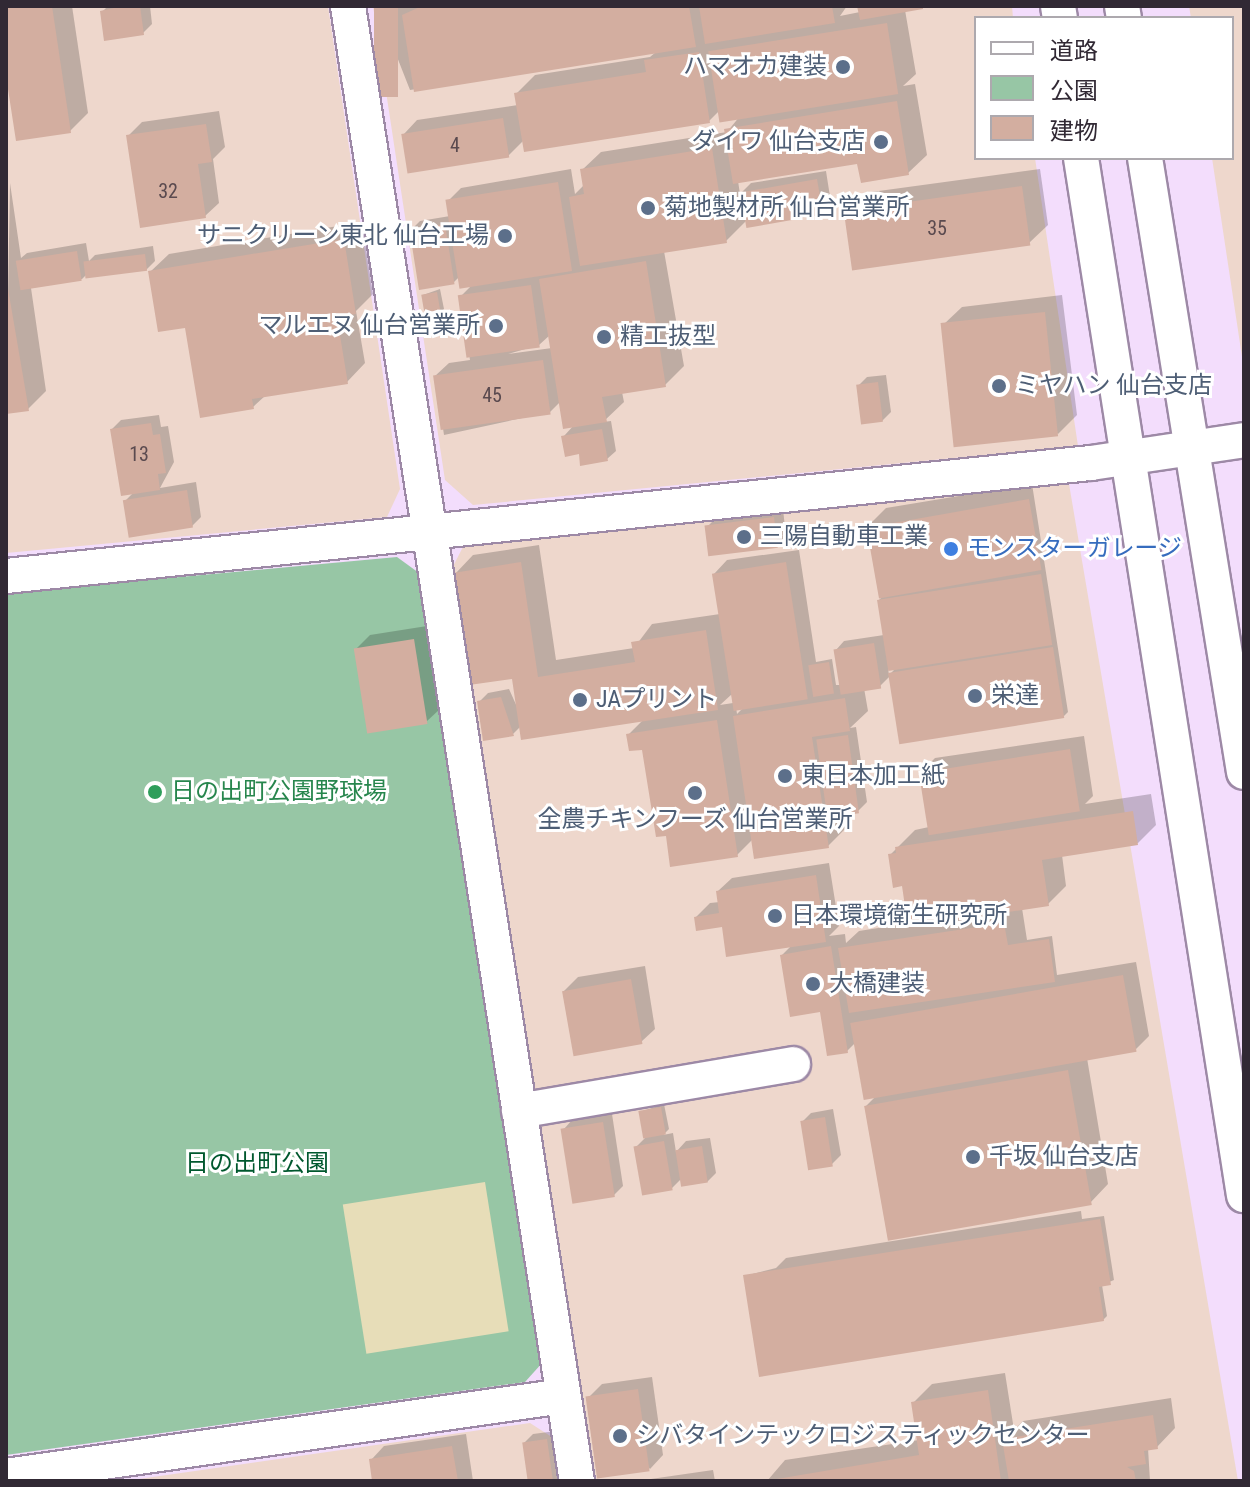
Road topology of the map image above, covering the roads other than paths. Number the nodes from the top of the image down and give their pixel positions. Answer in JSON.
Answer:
{"nodes":[{"id":1,"x":348,"y":6,"type":"edge"},
{"id":2,"x":1081,"y":160,"type":"edge"},
{"id":3,"x":1145,"y":160,"type":"edge"},
{"id":4,"x":1244,"y":440,"type":"edge"},
{"id":5,"x":1191,"y":448,"type":"junction"},
{"id":6,"x":1127,"y":457,"type":"junction"},
{"id":7,"x":430,"y":530,"type":"junction"},
{"id":8,"x":6,"y":576,"type":"edge"},
{"id":9,"x":1244,"y":772,"type":"edge"},
{"id":10,"x":793,"y":1064,"type":"dead end"},
{"id":11,"x":1236,"y":1092,"type":"edge"},
{"id":12,"x":519,"y":1111,"type":"junction"},
{"id":13,"x":1244,"y":1195,"type":"edge"},
{"id":14,"x":563,"y":1396,"type":"junction"},
{"id":15,"x":6,"y":1476,"type":"edge"},
{"id":16,"x":577,"y":1481,"type":"edge"}],
"edges":[{"from":1,"to":7,"type":"street"},
{"from":2,"to":6,"type":"street"},
{"from":3,"to":5,"type":"street"},
{"from":4,"to":5,"type":"street"},
{"from":5,"to":6,"type":"street"},
{"from":5,"to":9,"type":"street"},
{"from":6,"to":7,"type":"street"},
{"from":6,"to":11,"type":"street"},
{"from":7,"to":8,"type":"street"},
{"from":7,"to":12,"type":"street"},
{"from":10,"to":12,"type":"street"},
{"from":11,"to":13,"type":"street"},
{"from":12,"to":14,"type":"street"},
{"from":14,"to":15,"type":"street"},
{"from":14,"to":16,"type":"street"}]}
